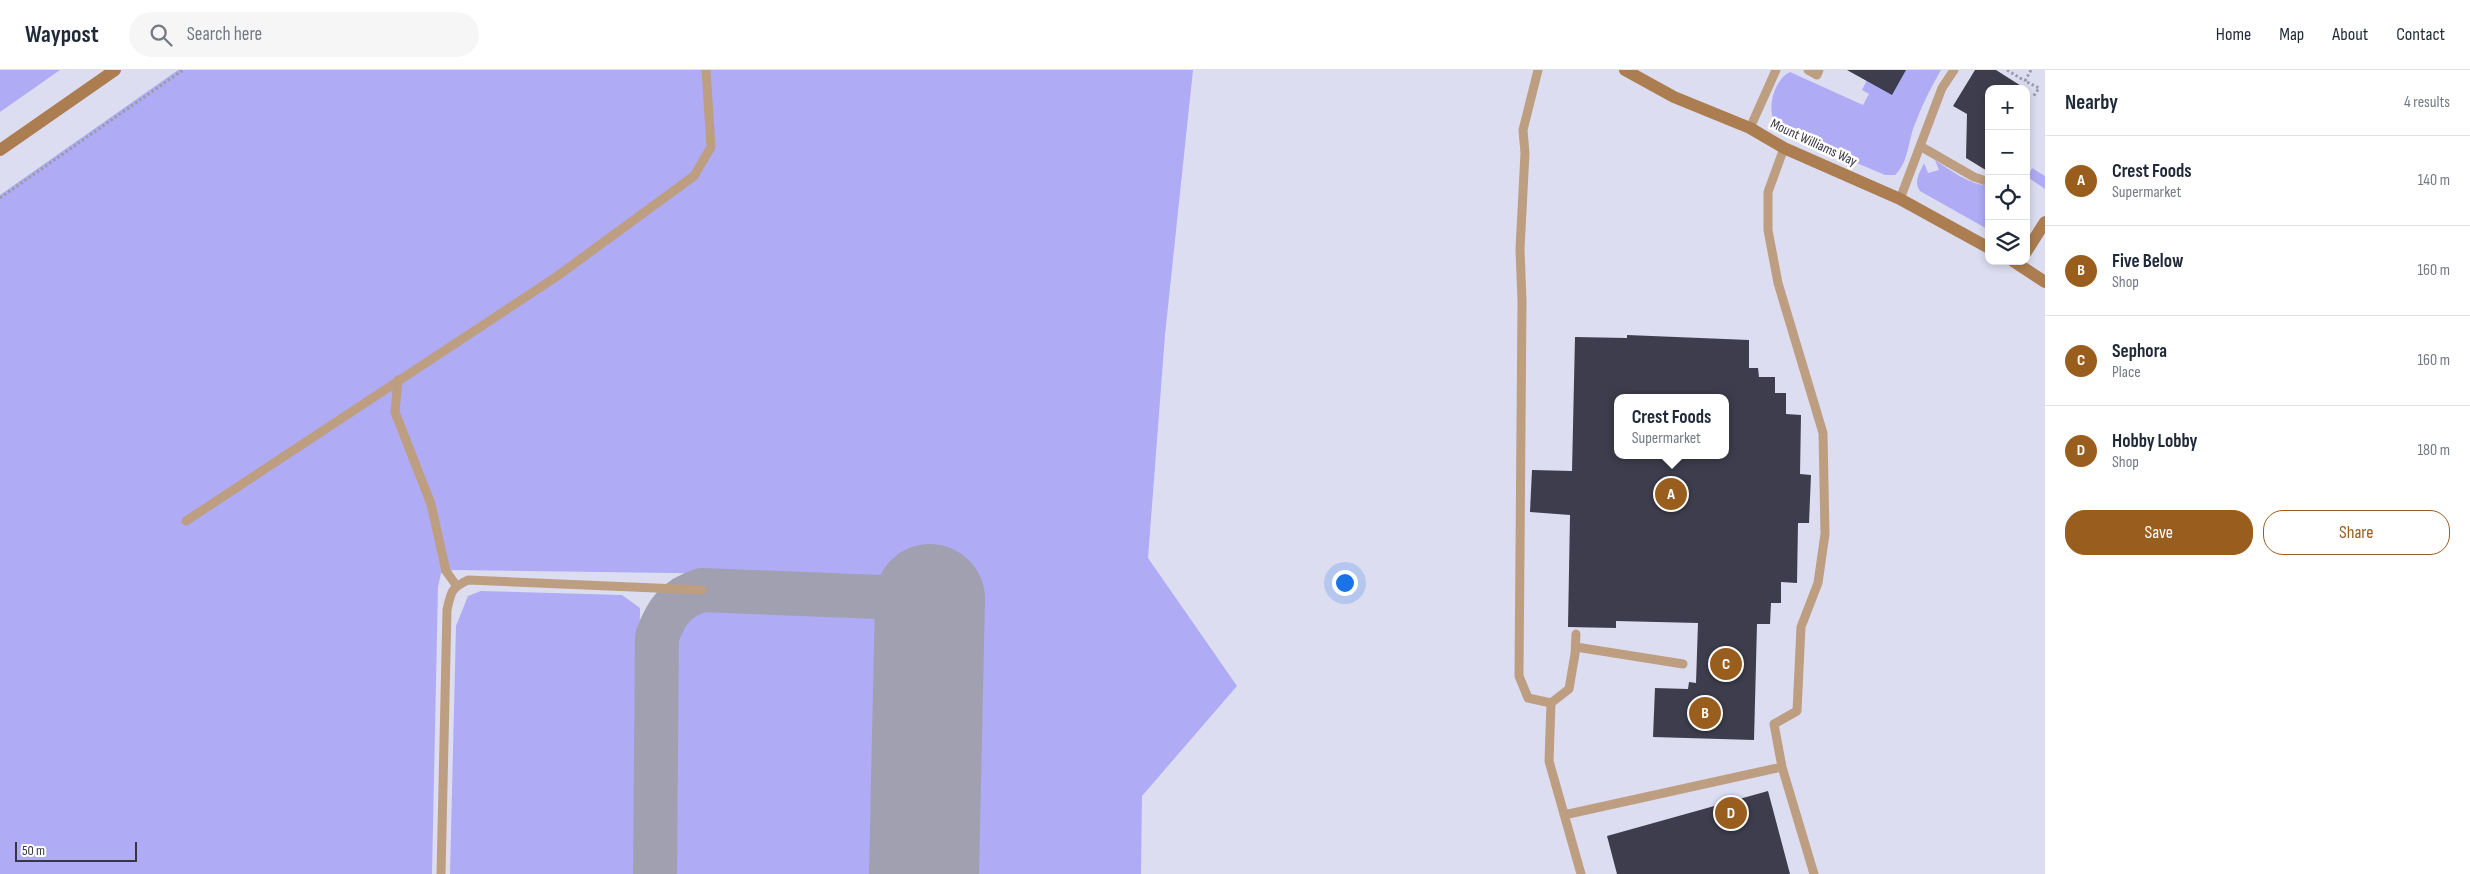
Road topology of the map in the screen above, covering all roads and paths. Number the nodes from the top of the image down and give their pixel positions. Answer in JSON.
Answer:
{"nodes":[{"id":1,"x":115,"y":70,"type":"edge"},
{"id":2,"x":183,"y":70,"type":"edge"},
{"id":3,"x":706,"y":70,"type":"edge"},
{"id":4,"x":1538,"y":70,"type":"edge"},
{"id":5,"x":1625,"y":70,"type":"edge"},
{"id":6,"x":1776,"y":70,"type":"edge"},
{"id":7,"x":1808,"y":70,"type":"edge"},
{"id":8,"x":1819,"y":70,"type":"edge"},
{"id":9,"x":1954,"y":70,"type":"edge"},
{"id":10,"x":2007,"y":70,"type":"edge"},
{"id":11,"x":2031,"y":70,"type":"edge"},
{"id":12,"x":2025,"y":81,"type":"junction"},
{"id":13,"x":2033,"y":97,"type":"dead end"},
{"id":14,"x":1750,"y":128,"type":"junction"},
{"id":15,"x":1920,"y":146,"type":"junction"},
{"id":16,"x":1784,"y":148,"type":"junction"},
{"id":17,"x":0,"y":150,"type":"edge"},
{"id":18,"x":1985,"y":181,"type":"edge"},
{"id":19,"x":0,"y":198,"type":"edge"},
{"id":20,"x":1900,"y":199,"type":"junction"},
{"id":21,"x":2045,"y":222,"type":"edge"},
{"id":22,"x":1985,"y":246,"type":"edge"},
{"id":23,"x":2030,"y":246,"type":"edge"},
{"id":24,"x":2021,"y":265,"type":"edge"},
{"id":25,"x":2045,"y":281,"type":"edge"},
{"id":26,"x":398,"y":380,"type":"junction"},
{"id":27,"x":186,"y":521,"type":"dead end"},
{"id":28,"x":456,"y":585,"type":"junction"},
{"id":29,"x":702,"y":590,"type":"dead end"},
{"id":30,"x":1576,"y":634,"type":"dead end"},
{"id":31,"x":1576,"y":647,"type":"junction"},
{"id":32,"x":1684,"y":664,"type":"dead end"},
{"id":33,"x":1551,"y":703,"type":"junction"},
{"id":34,"x":1782,"y":767,"type":"junction"},
{"id":35,"x":1564,"y":815,"type":"junction"},
{"id":36,"x":441,"y":874,"type":"edge"},
{"id":37,"x":1581,"y":874,"type":"edge"},
{"id":38,"x":1814,"y":874,"type":"edge"}],
"edges":[{"from":1,"to":17,"type":"street"},
{"from":2,"to":19,"type":"path"},
{"from":3,"to":26,"type":"lane"},
{"from":4,"to":33,"type":"lane"},
{"from":5,"to":14,"type":"street","name":"Mount Williams Way"},
{"from":6,"to":14,"type":"lane"},
{"from":7,"to":8,"type":"lane"},
{"from":9,"to":15,"type":"lane"},
{"from":10,"to":12,"type":"path"},
{"from":11,"to":12,"type":"path"},
{"from":12,"to":13,"type":"path"},
{"from":14,"to":16,"type":"street","name":"Mount Williams Way"},
{"from":15,"to":18,"type":"lane"},
{"from":15,"to":20,"type":"lane"},
{"from":16,"to":20,"type":"street","name":"Mount Williams Way"},
{"from":16,"to":34,"type":"lane"},
{"from":20,"to":22,"type":"street","name":"Mount Williams Way"},
{"from":21,"to":23,"type":"street"},
{"from":24,"to":25,"type":"street"},
{"from":26,"to":27,"type":"lane"},
{"from":26,"to":28,"type":"lane"},
{"from":28,"to":29,"type":"lane"},
{"from":28,"to":36,"type":"lane"},
{"from":30,"to":31,"type":"lane"},
{"from":31,"to":32,"type":"lane"},
{"from":31,"to":33,"type":"lane"},
{"from":33,"to":35,"type":"lane"},
{"from":34,"to":35,"type":"lane"},
{"from":34,"to":38,"type":"lane"},
{"from":35,"to":37,"type":"lane"}]}
